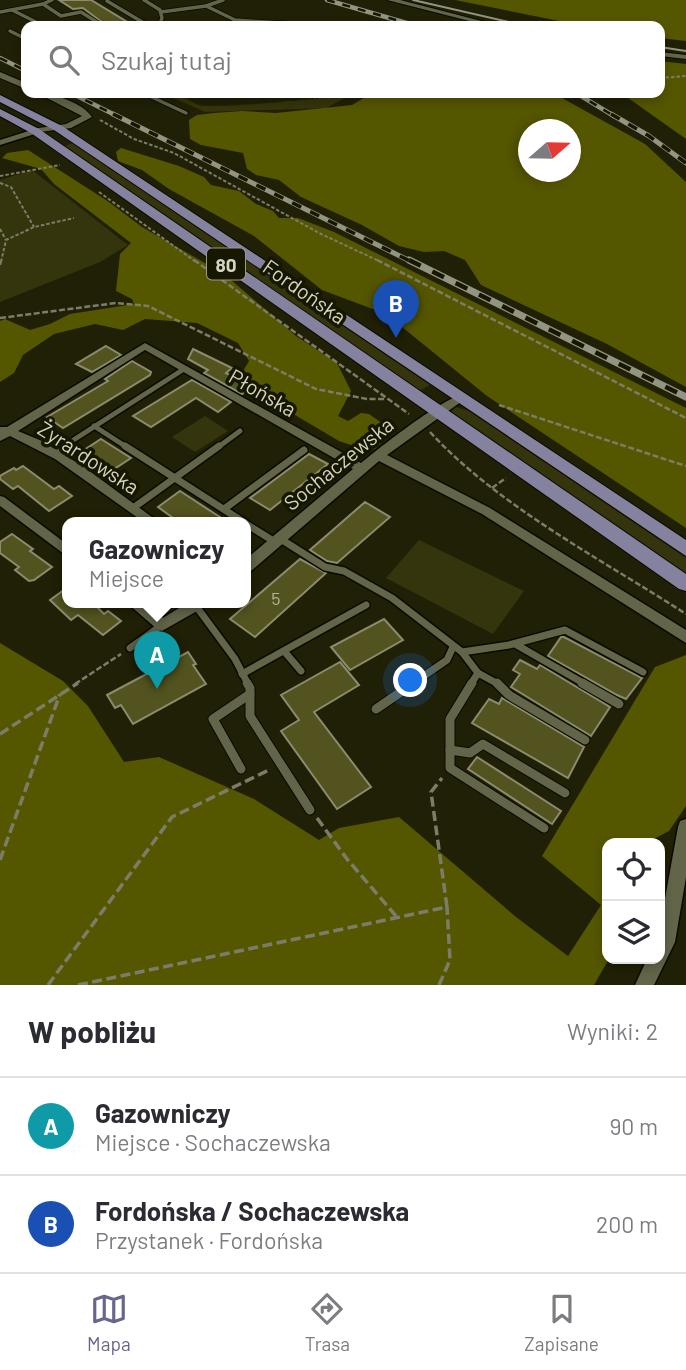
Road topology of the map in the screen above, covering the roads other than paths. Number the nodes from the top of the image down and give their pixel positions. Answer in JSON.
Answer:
{"nodes":[{"id":1,"x":52,"y":0,"type":"edge"},
{"id":2,"x":144,"y":0,"type":"edge"},
{"id":3,"x":151,"y":0,"type":"edge"},
{"id":4,"x":223,"y":0,"type":"edge"},
{"id":5,"x":391,"y":0,"type":"edge"},
{"id":6,"x":107,"y":1,"type":"edge"},
{"id":7,"x":43,"y":4,"type":"junction"},
{"id":8,"x":206,"y":6,"type":"junction"},
{"id":9,"x":12,"y":10,"type":"junction"},
{"id":10,"x":160,"y":10,"type":"junction"},
{"id":11,"x":0,"y":12,"type":"edge"},
{"id":12,"x":235,"y":20,"type":"joint"},
{"id":13,"x":34,"y":21,"type":"edge"},
{"id":14,"x":95,"y":21,"type":"edge"},
{"id":15,"x":141,"y":21,"type":"edge"},
{"id":16,"x":159,"y":21,"type":"edge"},
{"id":17,"x":250,"y":21,"type":"edge"},
{"id":18,"x":477,"y":21,"type":"edge"},
{"id":19,"x":10,"y":31,"type":"dead end"},
{"id":20,"x":21,"y":36,"type":"edge"},
{"id":21,"x":665,"y":55,"type":"edge"},
{"id":22,"x":686,"y":57,"type":"edge"},
{"id":23,"x":0,"y":75,"type":"edge"},
{"id":24,"x":21,"y":84,"type":"edge"},
{"id":25,"x":0,"y":98,"type":"edge"},
{"id":26,"x":52,"y":98,"type":"edge"},
{"id":27,"x":154,"y":98,"type":"edge"},
{"id":28,"x":0,"y":112,"type":"edge"},
{"id":29,"x":186,"y":113,"type":"dead end"},
{"id":30,"x":58,"y":128,"type":"junction"},
{"id":31,"x":35,"y":131,"type":"junction"},
{"id":32,"x":0,"y":143,"type":"edge"},
{"id":33,"x":184,"y":369,"type":"junction"},
{"id":34,"x":461,"y":397,"type":"junction"},
{"id":35,"x":438,"y":411,"type":"junction"},
{"id":36,"x":94,"y":426,"type":"junction"},
{"id":37,"x":240,"y":431,"type":"dead end"},
{"id":38,"x":3,"y":432,"type":"edge"},
{"id":39,"x":304,"y":450,"type":"dead end"},
{"id":40,"x":53,"y":453,"type":"junction"},
{"id":41,"x":380,"y":456,"type":"junction"},
{"id":42,"x":363,"y":469,"type":"junction"},
{"id":43,"x":174,"y":478,"type":"junction"},
{"id":44,"x":0,"y":500,"type":"edge"},
{"id":45,"x":133,"y":508,"type":"junction"},
{"id":46,"x":224,"y":509,"type":"junction"},
{"id":47,"x":145,"y":517,"type":"edge"},
{"id":48,"x":236,"y":517,"type":"edge"},
{"id":49,"x":251,"y":526,"type":"edge"},
{"id":50,"x":277,"y":540,"type":"junction"},
{"id":51,"x":62,"y":547,"type":"edge"},
{"id":52,"x":686,"y":549,"type":"edge"},
{"id":53,"x":251,"y":562,"type":"edge"},
{"id":54,"x":686,"y":584,"type":"edge"},
{"id":55,"x":366,"y":605,"type":"dead end"},
{"id":56,"x":140,"y":608,"type":"edge"},
{"id":57,"x":192,"y":608,"type":"edge"},
{"id":58,"x":199,"y":608,"type":"edge"},
{"id":59,"x":162,"y":625,"type":"junction"},
{"id":60,"x":686,"y":637,"type":"edge"},
{"id":61,"x":514,"y":644,"type":"junction"},
{"id":62,"x":453,"y":647,"type":"junction"},
{"id":63,"x":130,"y":648,"type":"road end"},
{"id":64,"x":284,"y":651,"type":"junction"},
{"id":65,"x":462,"y":652,"type":"junction"},
{"id":66,"x":301,"y":671,"type":"dead end"},
{"id":67,"x":643,"y":672,"type":"dead end"},
{"id":68,"x":478,"y":673,"type":"junction"},
{"id":69,"x":242,"y":674,"type":"junction"},
{"id":70,"x":250,"y":694,"type":"junction"},
{"id":71,"x":619,"y":704,"type":"dead end"},
{"id":72,"x":376,"y":709,"type":"dead end"},
{"id":73,"x":585,"y":740,"type":"dead end"},
{"id":74,"x":450,"y":750,"type":"junction"},
{"id":75,"x":240,"y":769,"type":"dead end"},
{"id":76,"x":565,"y":793,"type":"dead end"},
{"id":77,"x":310,"y":810,"type":"road end"},
{"id":78,"x":686,"y":827,"type":"edge"},
{"id":79,"x":544,"y":828,"type":"dead end"},
{"id":80,"x":665,"y":944,"type":"edge"},
{"id":81,"x":654,"y":964,"type":"edge"},
{"id":82,"x":644,"y":985,"type":"edge"}],
"edges":[{"from":1,"to":7,"type":"lane"},
{"from":2,"to":10,"type":"lane"},
{"from":3,"to":10,"type":"lane"},
{"from":4,"to":8,"type":"lane"},
{"from":5,"to":18,"type":"street"},
{"from":6,"to":15,"type":"lane"},
{"from":7,"to":9,"type":"lane"},
{"from":7,"to":14,"type":"lane"},
{"from":8,"to":10,"type":"lane"},
{"from":8,"to":12,"type":"lane"},
{"from":9,"to":11,"type":"lane"},
{"from":9,"to":13,"type":"lane"},
{"from":10,"to":16,"type":"lane"},
{"from":12,"to":17,"type":"lane"},
{"from":19,"to":20,"type":"lane"},
{"from":21,"to":22,"type":"street"},
{"from":23,"to":24,"type":"street"},
{"from":25,"to":30,"type":"main road","name":"Fordońska","number":"80"},
{"from":26,"to":30,"type":"street"},
{"from":27,"to":29,"type":"lane"},
{"from":28,"to":31,"type":"main road","name":"Fordońska","number":"80"},
{"from":30,"to":31,"type":"street"},
{"from":30,"to":34,"type":"main road","name":"Fordońska","number":"80"},
{"from":31,"to":32,"type":"street"},
{"from":31,"to":35,"type":"main road","name":"Fordońska","number":"80"},
{"from":33,"to":36,"type":"lane"},
{"from":33,"to":38,"type":"street","name":"Płońska"},
{"from":33,"to":42,"type":"street","name":"Płońska"},
{"from":34,"to":35,"type":"street","name":"Sochaczewska"},
{"from":34,"to":52,"type":"main road","name":"Fordońska","number":"80"},
{"from":35,"to":41,"type":"street","name":"Sochaczewska"},
{"from":35,"to":54,"type":"main road","name":"Fordońska","number":"80"},
{"from":36,"to":40,"type":"lane"},
{"from":36,"to":43,"type":"lane"},
{"from":37,"to":43,"type":"lane"},
{"from":38,"to":40,"type":"street","name":"Żyrardowska"},
{"from":39,"to":46,"type":"lane"},
{"from":40,"to":45,"type":"street","name":"Żyrardowska"},
{"from":41,"to":42,"type":"street","name":"Sochaczewska"},
{"from":41,"to":60,"type":"street"},
{"from":42,"to":50,"type":"street","name":"Sochaczewska"},
{"from":43,"to":45,"type":"lane"},
{"from":43,"to":46,"type":"lane"},
{"from":44,"to":51,"type":"street"},
{"from":45,"to":47,"type":"street","name":"Żyrardowska"},
{"from":46,"to":48,"type":"lane"},
{"from":49,"to":50,"type":"lane"},
{"from":50,"to":53,"type":"street","name":"Sochaczewska"},
{"from":50,"to":62,"type":"lane"},
{"from":55,"to":64,"type":"lane"},
{"from":56,"to":59,"type":"street"},
{"from":57,"to":59,"type":"street"},
{"from":58,"to":69,"type":"lane"},
{"from":59,"to":63,"type":"lane"},
{"from":61,"to":65,"type":"lane"},
{"from":61,"to":67,"type":"lane"},
{"from":61,"to":71,"type":"lane"},
{"from":62,"to":65,"type":"lane"},
{"from":62,"to":72,"type":"lane"},
{"from":64,"to":66,"type":"lane"},
{"from":64,"to":69,"type":"lane"},
{"from":65,"to":68,"type":"lane"},
{"from":68,"to":73,"type":"lane"},
{"from":68,"to":74,"type":"lane"},
{"from":69,"to":70,"type":"lane"},
{"from":70,"to":75,"type":"lane"},
{"from":70,"to":77,"type":"lane"},
{"from":74,"to":76,"type":"lane"},
{"from":74,"to":79,"type":"lane"},
{"from":78,"to":80,"type":"street"},
{"from":81,"to":82,"type":"street"}]}
